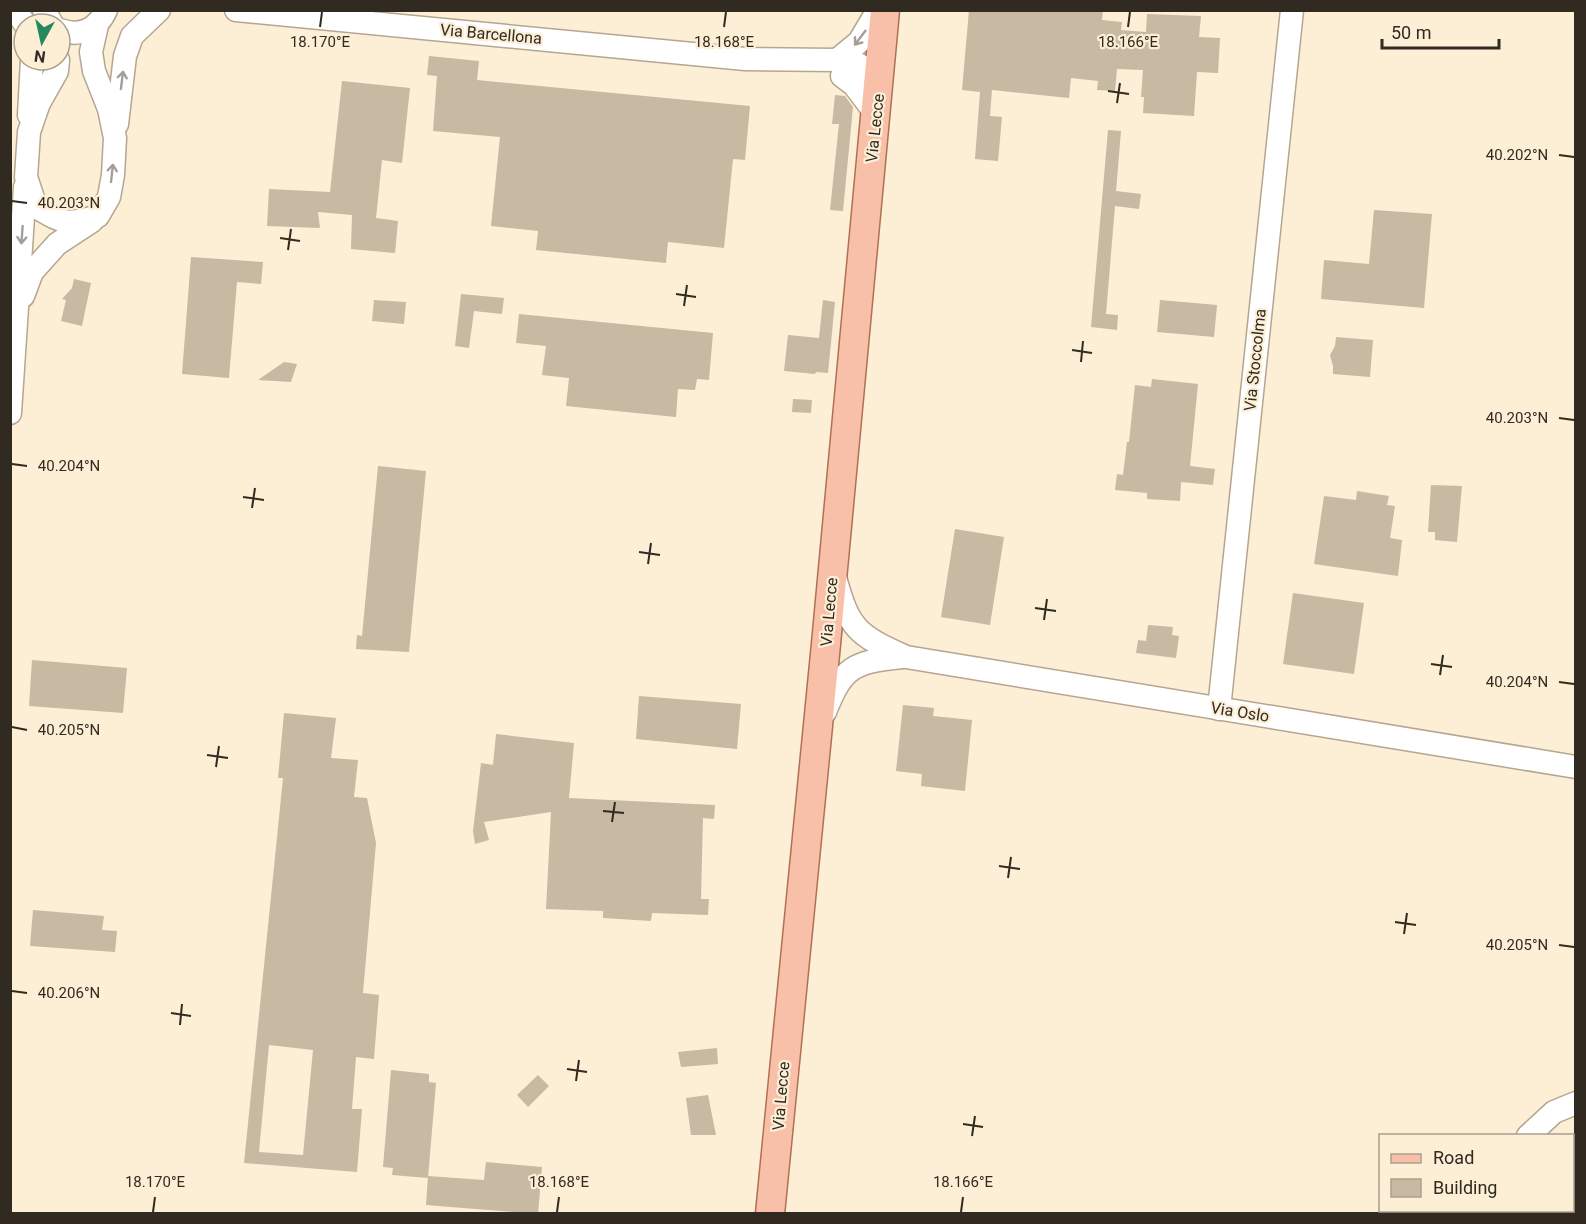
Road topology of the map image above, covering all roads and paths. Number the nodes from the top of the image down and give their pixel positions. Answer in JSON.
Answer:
{"nodes":[{"id":1,"x":159,"y":10,"type":"edge"},
{"id":2,"x":236,"y":10,"type":"edge"},
{"id":3,"x":878,"y":10,"type":"edge"},
{"id":4,"x":885,"y":10,"type":"edge"},
{"id":5,"x":1292,"y":10,"type":"edge"},
{"id":6,"x":342,"y":15,"type":"edge"},
{"id":7,"x":107,"y":16,"type":"edge"},
{"id":8,"x":72,"y":33,"type":"edge"},
{"id":9,"x":839,"y":68,"type":"junction"},
{"id":10,"x":31,"y":72,"type":"edge"},
{"id":11,"x":56,"y":72,"type":"edge"},
{"id":12,"x":880,"y":76,"type":"junction"},
{"id":13,"x":876,"y":114,"type":"junction"},
{"id":14,"x":29,"y":132,"type":"junction"},
{"id":15,"x":115,"y":138,"type":"junction"},
{"id":16,"x":26,"y":177,"type":"junction"},
{"id":17,"x":98,"y":216,"type":"junction"},
{"id":18,"x":17,"y":314,"type":"junction"},
{"id":19,"x":10,"y":413,"type":"edge"},
{"id":20,"x":832,"y":570,"type":"junction"},
{"id":21,"x":826,"y":644,"type":"junction"},
{"id":22,"x":872,"y":652,"type":"junction"},
{"id":23,"x":1219,"y":709,"type":"junction"},
{"id":24,"x":816,"y":733,"type":"junction"},
{"id":25,"x":1575,"y":767,"type":"edge"},
{"id":26,"x":1575,"y":1103,"type":"edge"},
{"id":27,"x":1530,"y":1134,"type":"edge"},
{"id":28,"x":770,"y":1214,"type":"edge"}],
"edges":[{"from":15,"to":1,"type":"street","one_way":true},
{"from":2,"to":6,"type":"street","name":"Via Barcellona"},
{"from":3,"to":9,"type":"street","one_way":true},
{"from":4,"to":12,"type":"main road","name":"Via Lecce"},
{"from":5,"to":23,"type":"street","name":"Via Stoccolma"},
{"from":6,"to":9,"type":"street","name":"Via Barcellona"},
{"from":7,"to":8,"type":"street"},
{"from":7,"to":15,"type":"street"},
{"from":9,"to":12,"type":"street","name":"Via Barcellona"},
{"from":9,"to":13,"type":"street"},
{"from":10,"to":14,"type":"street"},
{"from":11,"to":14,"type":"street"},
{"from":12,"to":13,"type":"main road","name":"Via Lecce"},
{"from":13,"to":20,"type":"main road","name":"Via Lecce"},
{"from":14,"to":16,"type":"street"},
{"from":17,"to":15,"type":"street","one_way":true},
{"from":16,"to":17,"type":"street"},
{"from":16,"to":18,"type":"street","one_way":true},
{"from":17,"to":18,"type":"street"},
{"from":18,"to":19,"type":"street"},
{"from":20,"to":21,"type":"main road","name":"Via Lecce"},
{"from":20,"to":22,"type":"street"},
{"from":21,"to":22,"type":"street","name":"Via Oslo"},
{"from":21,"to":24,"type":"main road","name":"Via Lecce"},
{"from":22,"to":23,"type":"street","name":"Via Oslo"},
{"from":22,"to":24,"type":"street"},
{"from":23,"to":25,"type":"street","name":"Via Oslo"},
{"from":24,"to":28,"type":"main road","name":"Via Lecce"},
{"from":26,"to":27,"type":"street"}]}
